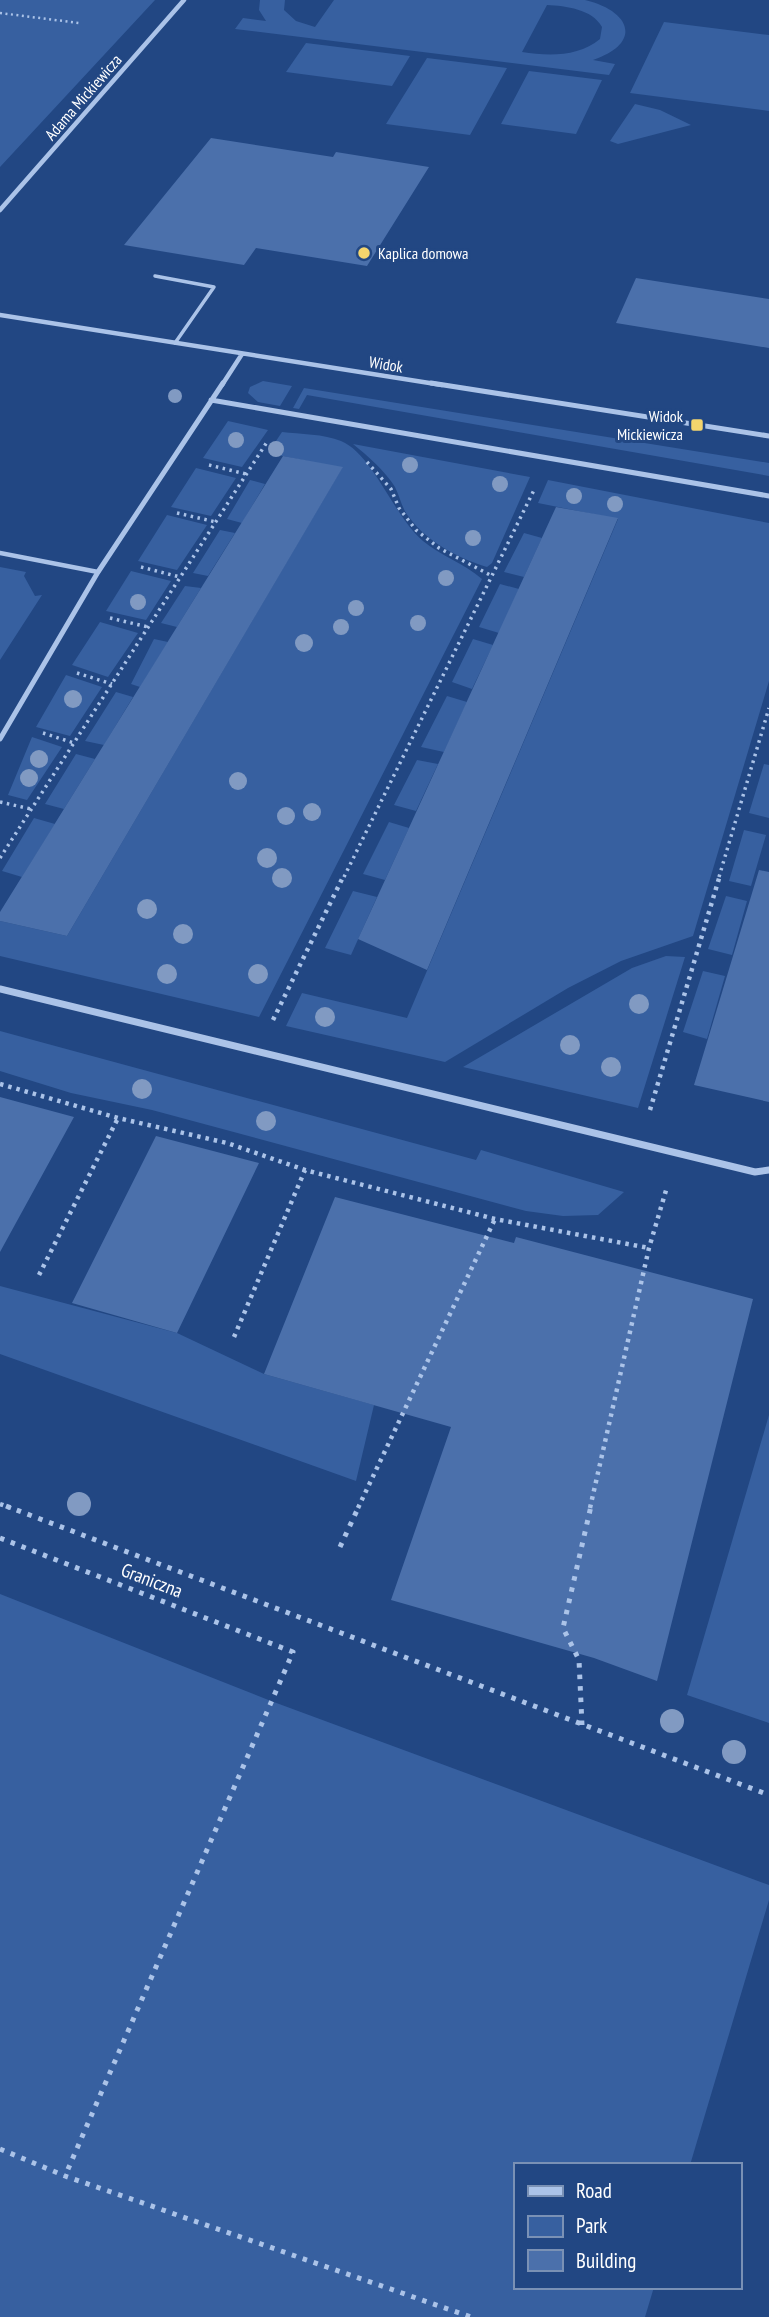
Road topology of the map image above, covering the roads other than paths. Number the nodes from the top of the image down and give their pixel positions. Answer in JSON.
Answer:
{"nodes":[{"id":1,"x":184,"y":0,"type":"edge"},
{"id":2,"x":0,"y":210,"type":"edge"},
{"id":3,"x":155,"y":276,"type":"dead end"},
{"id":4,"x":0,"y":315,"type":"edge"},
{"id":5,"x":175,"y":343,"type":"junction"},
{"id":6,"x":242,"y":354,"type":"junction"},
{"id":7,"x":211,"y":400,"type":"junction"},
{"id":8,"x":769,"y":436,"type":"edge"},
{"id":9,"x":769,"y":496,"type":"edge"},
{"id":10,"x":0,"y":553,"type":"edge"},
{"id":11,"x":98,"y":572,"type":"junction"},
{"id":12,"x":0,"y":739,"type":"edge"},
{"id":13,"x":0,"y":989,"type":"edge"},
{"id":14,"x":769,"y":1170,"type":"edge"}],
"edges":[{"from":1,"to":2,"type":"street","name":"Adama Mickiewicza"},
{"from":3,"to":5,"type":"lane"},
{"from":4,"to":5,"type":"street","name":"Widok"},
{"from":5,"to":6,"type":"street","name":"Widok"},
{"from":6,"to":7,"type":"street"},
{"from":6,"to":8,"type":"street","name":"Widok"},
{"from":7,"to":9,"type":"street"},
{"from":7,"to":11,"type":"street"},
{"from":10,"to":11,"type":"lane"},
{"from":11,"to":12,"type":"street"},
{"from":13,"to":14,"type":"street"}]}
